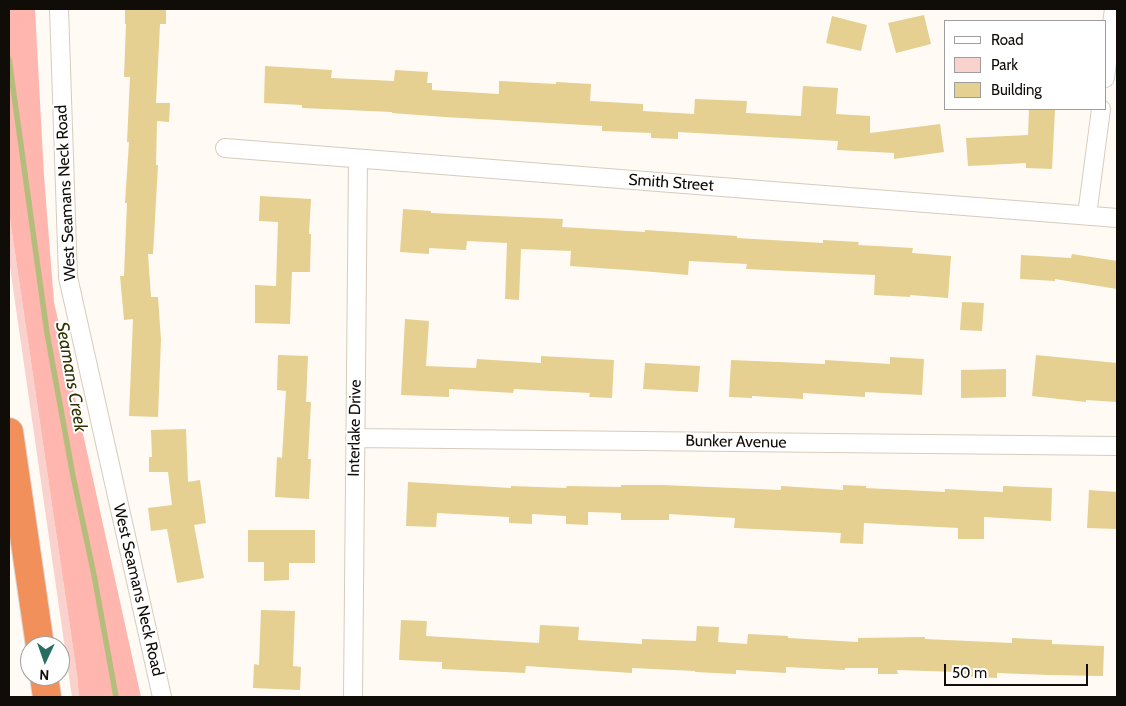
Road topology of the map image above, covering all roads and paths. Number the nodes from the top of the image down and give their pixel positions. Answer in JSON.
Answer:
{"nodes":[{"id":1,"x":58,"y":9,"type":"edge"},
{"id":2,"x":1114,"y":9,"type":"edge"},
{"id":3,"x":1106,"y":70,"type":"edge"},
{"id":4,"x":1101,"y":110,"type":"edge"},
{"id":5,"x":225,"y":148,"type":"dead end"},
{"id":6,"x":358,"y":159,"type":"junction"},
{"id":7,"x":1087,"y":215,"type":"junction"},
{"id":8,"x":1117,"y":218,"type":"edge"},
{"id":9,"x":9,"y":432,"type":"edge"},
{"id":10,"x":355,"y":438,"type":"junction"},
{"id":11,"x":1117,"y":446,"type":"edge"},
{"id":12,"x":39,"y":636,"type":"edge"},
{"id":13,"x":162,"y":697,"type":"edge"},
{"id":14,"x":353,"y":697,"type":"edge"}],
"edges":[{"from":1,"to":13,"type":"street","name":"West Seamans Neck Road"},
{"from":2,"to":3,"type":"street"},
{"from":4,"to":7,"type":"street"},
{"from":5,"to":6,"type":"street","name":"Smith Street"},
{"from":6,"to":7,"type":"street","name":"Smith Street"},
{"from":6,"to":10,"type":"street","name":"Interlake Drive"},
{"from":7,"to":8,"type":"street","name":"Smith Street"},
{"from":9,"to":12,"type":"highway"},
{"from":10,"to":11,"type":"street","name":"Bunker Avenue"},
{"from":10,"to":14,"type":"street","name":"Interlake Drive"}]}
